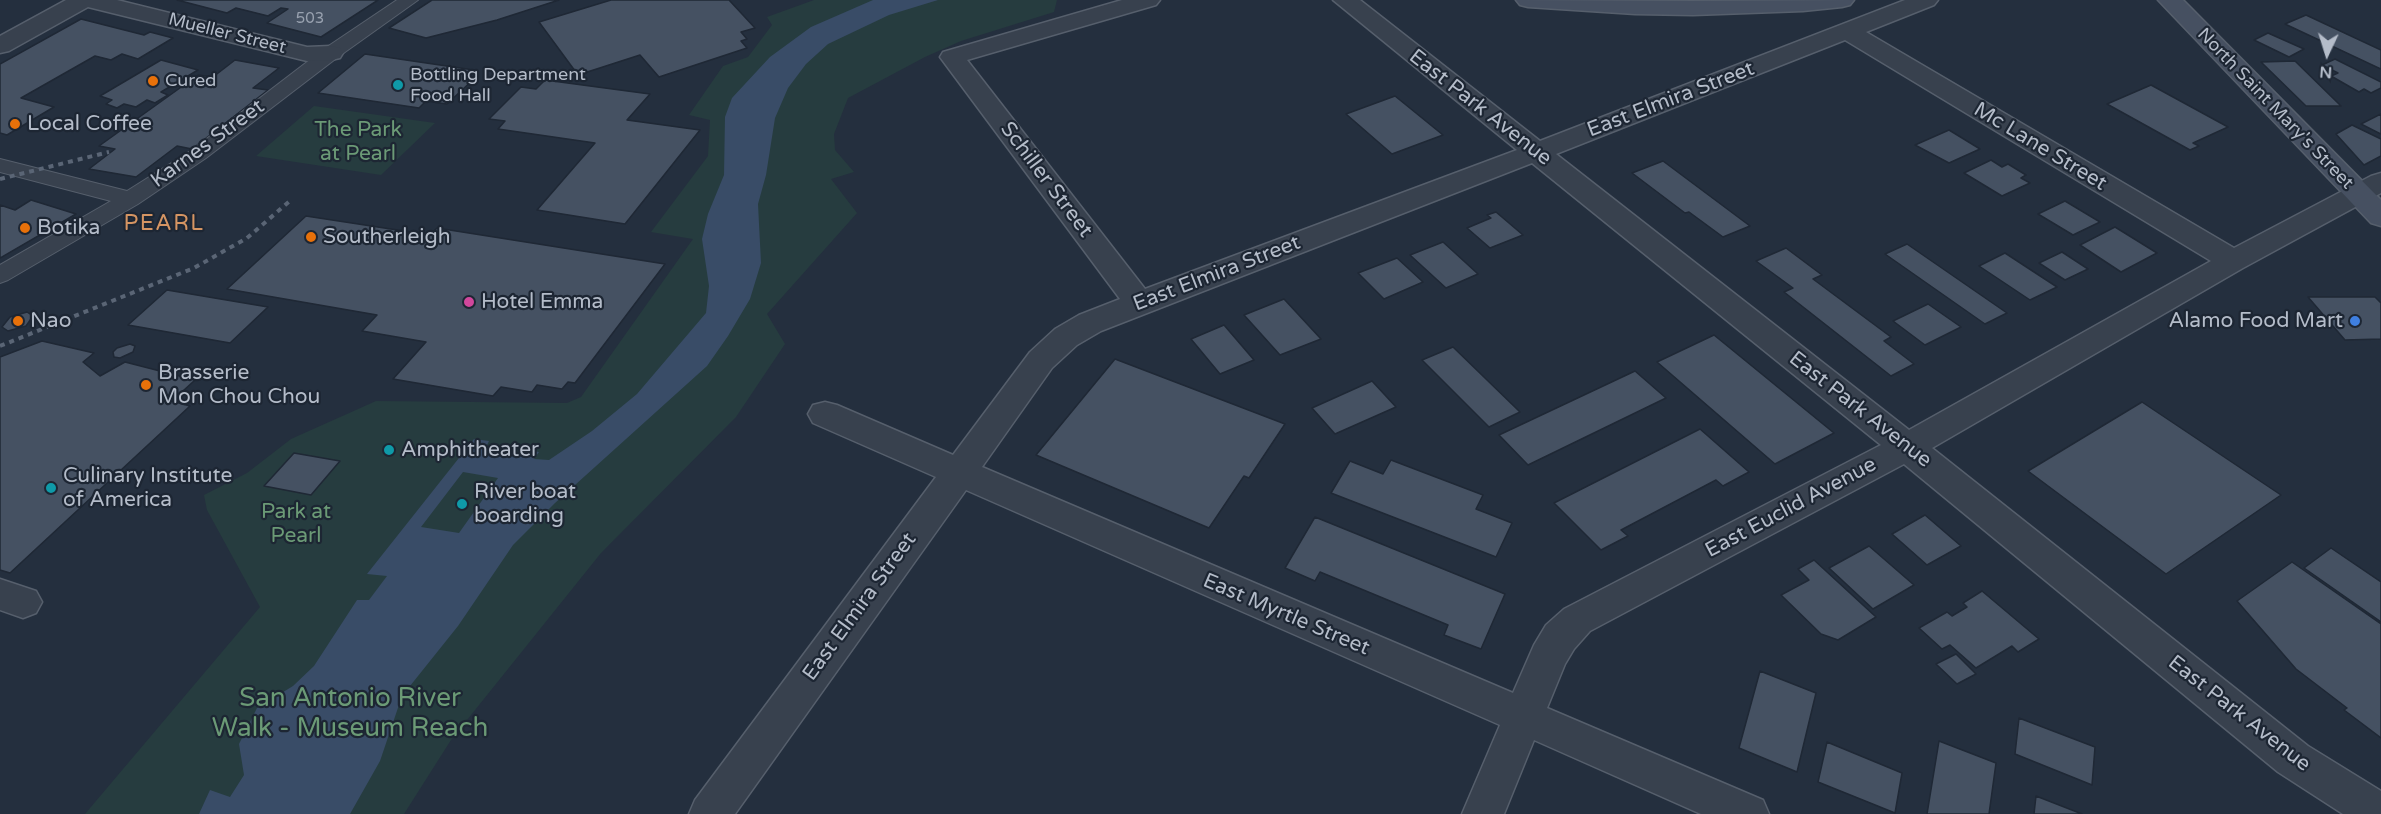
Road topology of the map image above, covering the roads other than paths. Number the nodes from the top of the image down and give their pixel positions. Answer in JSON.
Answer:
{"nodes":[{"id":1,"x":86,"y":0,"type":"edge"},
{"id":2,"x":409,"y":0,"type":"edge"},
{"id":3,"x":1148,"y":0,"type":"edge"},
{"id":4,"x":1345,"y":0,"type":"edge"},
{"id":5,"x":1528,"y":0,"type":"edge"},
{"id":6,"x":1842,"y":0,"type":"edge"},
{"id":7,"x":1926,"y":0,"type":"edge"},
{"id":8,"x":2170,"y":0,"type":"edge"},
{"id":9,"x":1799,"y":2,"type":"edge"},
{"id":10,"x":1848,"y":32,"type":"junction"},
{"id":11,"x":0,"y":46,"type":"edge"},
{"id":12,"x":331,"y":53,"type":"junction"},
{"id":13,"x":1537,"y":152,"type":"junction"},
{"id":14,"x":0,"y":165,"type":"edge"},
{"id":15,"x":2374,"y":198,"type":"edge"},
{"id":16,"x":130,"y":199,"type":"junction"},
{"id":17,"x":2233,"y":261,"type":"junction"},
{"id":18,"x":0,"y":275,"type":"edge"},
{"id":19,"x":1139,"y":303,"type":"junction"},
{"id":20,"x":825,"y":414,"type":"dead end"},
{"id":21,"x":1907,"y":447,"type":"junction"},
{"id":22,"x":959,"y":473,"type":"junction"},
{"id":23,"x":1523,"y":718,"type":"junction"},
{"id":24,"x":710,"y":814,"type":"edge"},
{"id":25,"x":1483,"y":814,"type":"edge"},
{"id":26,"x":1748,"y":814,"type":"edge"},
{"id":27,"x":2380,"y":814,"type":"edge"}],
"edges":[{"from":1,"to":11,"type":"street"},
{"from":1,"to":12,"type":"street","name":"Mueller Street"},
{"from":2,"to":12,"type":"street","name":"Karnes Street"},
{"from":3,"to":19,"type":"street","name":"Schiller Street"},
{"from":4,"to":13,"type":"street","name":"East Park Avenue"},
{"from":5,"to":9,"type":"main road"},
{"from":6,"to":9,"type":"main road"},
{"from":7,"to":10,"type":"street","name":"East Elmira Street"},
{"from":8,"to":15,"type":"main road","name":"North Saint Mary's Street"},
{"from":10,"to":13,"type":"street","name":"East Elmira Street"},
{"from":10,"to":17,"type":"street","name":"Mc Lane Street"},
{"from":12,"to":16,"type":"street","name":"Karnes Street"},
{"from":13,"to":19,"type":"street","name":"East Elmira Street"},
{"from":13,"to":21,"type":"street","name":"East Park Avenue"},
{"from":14,"to":16,"type":"street"},
{"from":15,"to":17,"type":"street","name":"East Euclid Avenue"},
{"from":16,"to":18,"type":"street","name":"Karnes Street"},
{"from":17,"to":21,"type":"street","name":"East Euclid Avenue"},
{"from":19,"to":22,"type":"street","name":"East Elmira Street"},
{"from":20,"to":22,"type":"street","name":"East Myrtle Street"},
{"from":21,"to":23,"type":"street","name":"East Euclid Avenue"},
{"from":21,"to":27,"type":"street","name":"East Park Avenue"},
{"from":22,"to":23,"type":"street","name":"East Myrtle Street"},
{"from":22,"to":24,"type":"street","name":"East Elmira Street"},
{"from":23,"to":25,"type":"street","name":"East Euclid Avenue"},
{"from":23,"to":26,"type":"street","name":"East Myrtle Street"}]}
